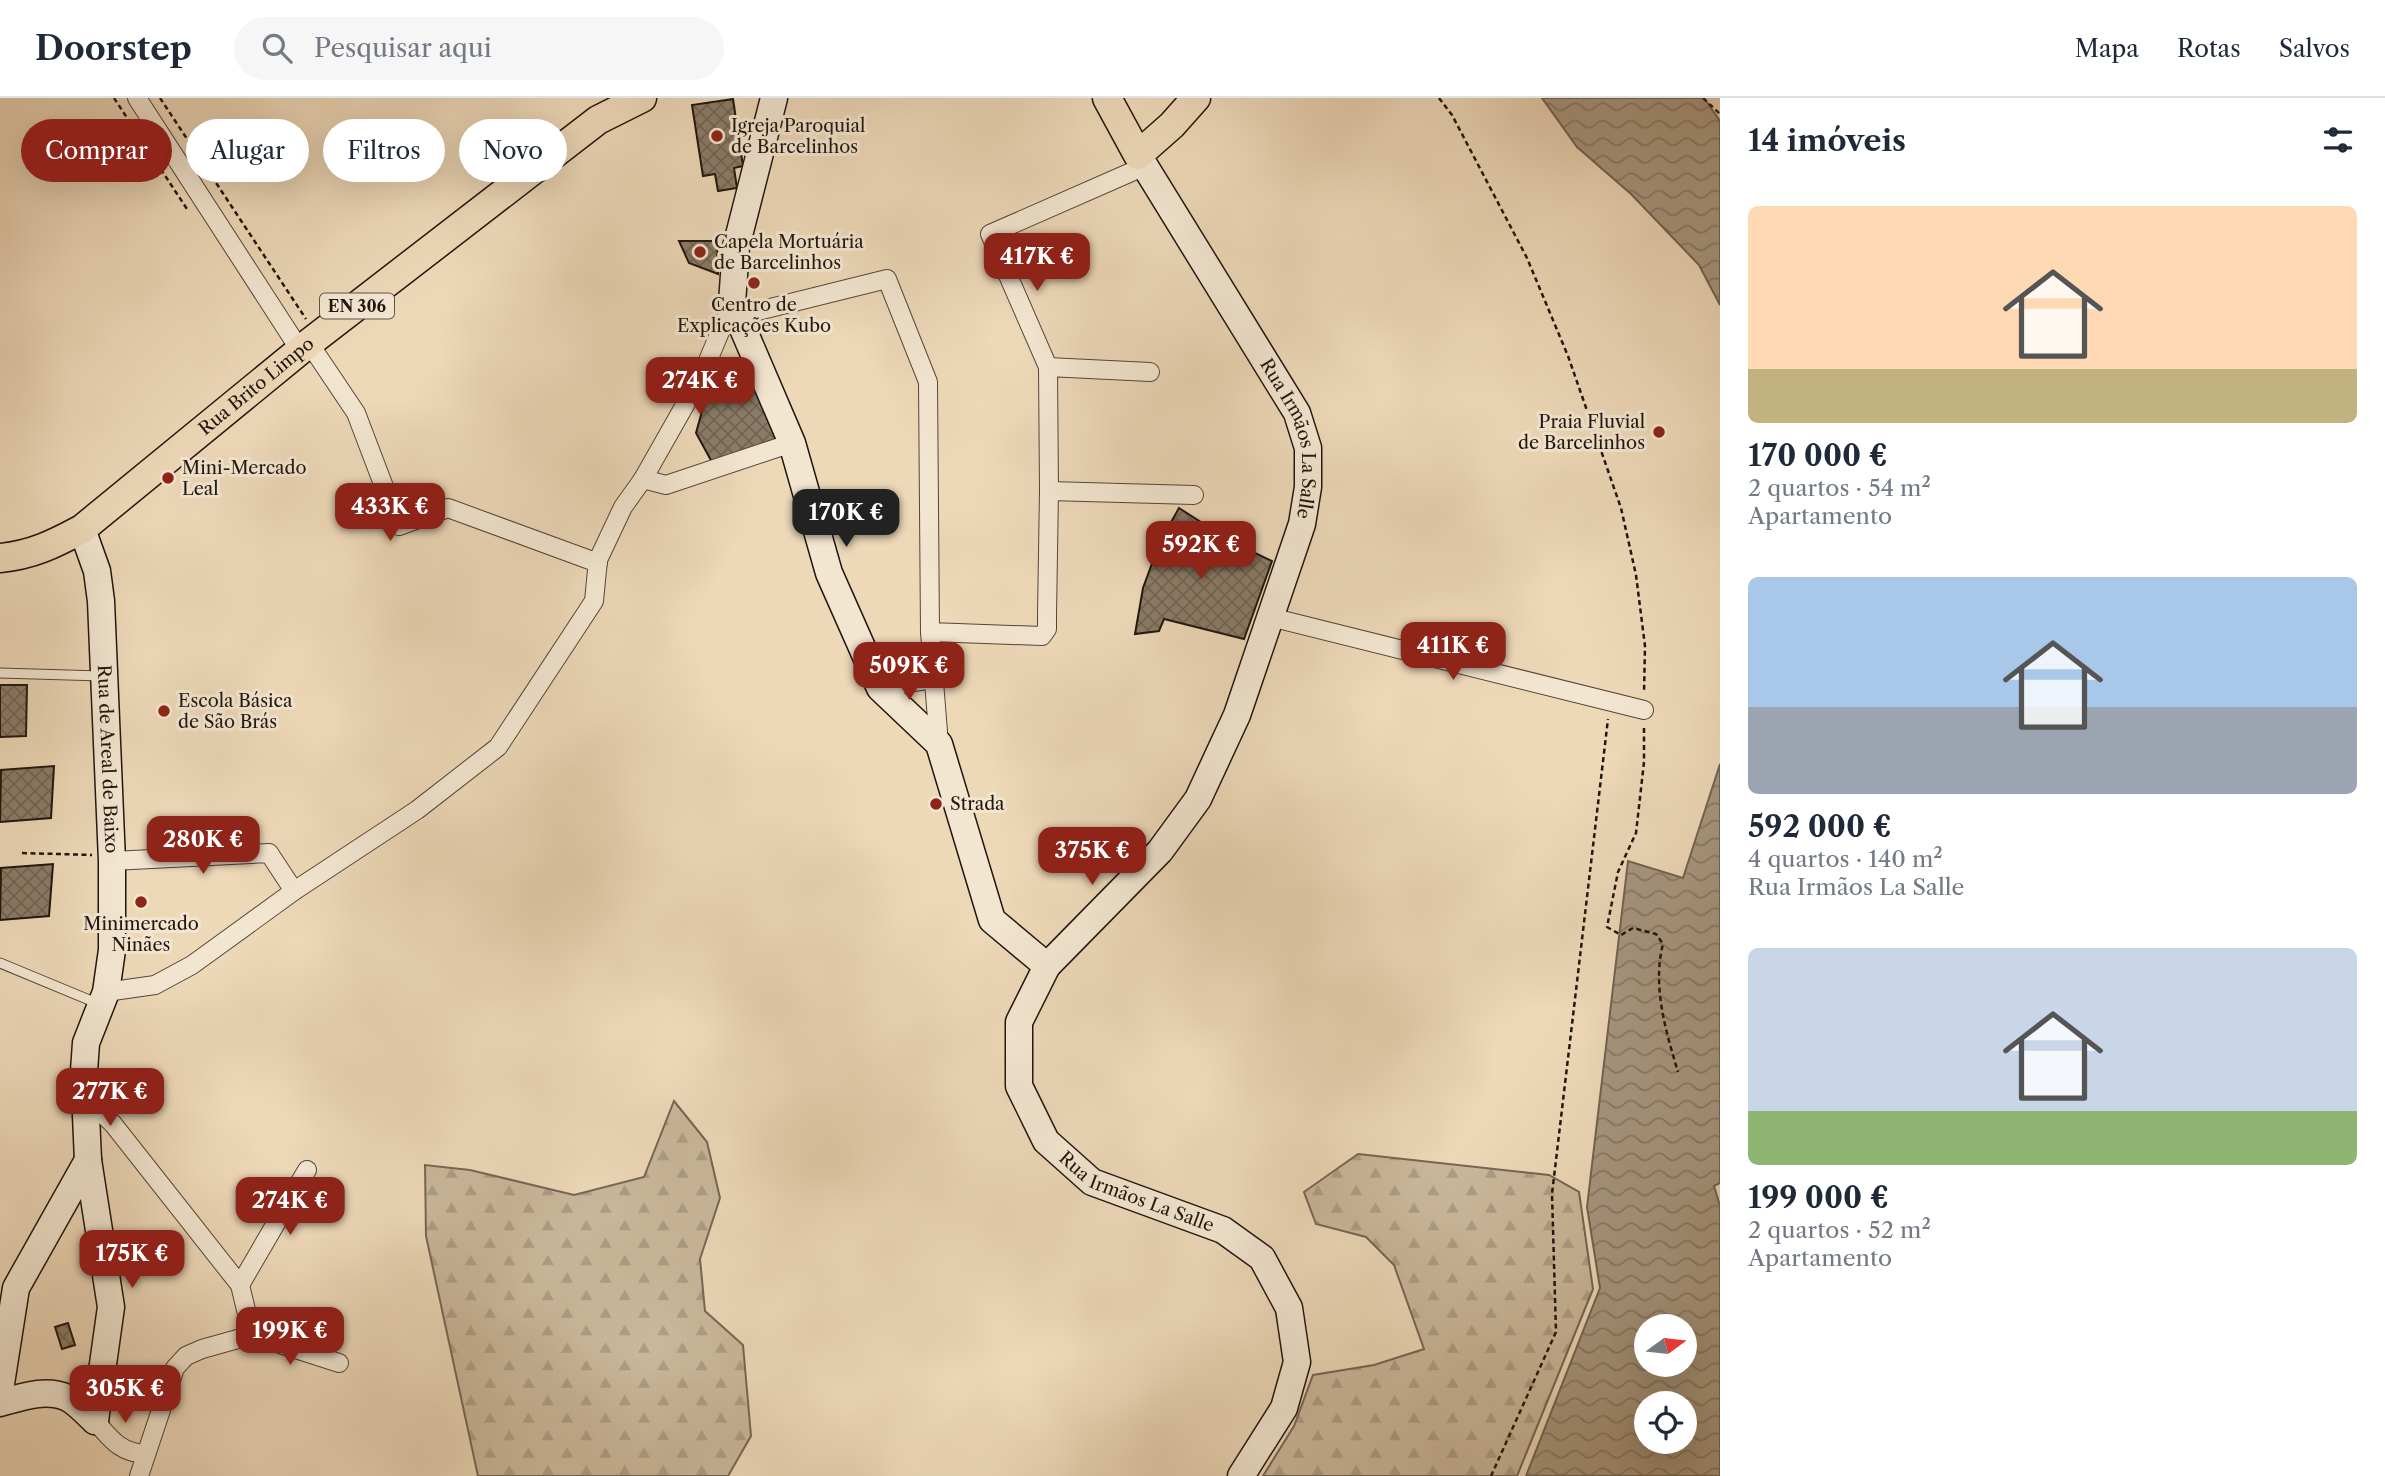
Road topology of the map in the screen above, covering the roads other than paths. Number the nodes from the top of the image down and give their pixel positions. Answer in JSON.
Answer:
{"nodes":[{"id":1,"x":642,"y":98,"type":"edge"},
{"id":2,"x":774,"y":98,"type":"edge"},
{"id":3,"x":1107,"y":98,"type":"edge"},
{"id":4,"x":1196,"y":98,"type":"edge"},
{"id":5,"x":138,"y":99,"type":"edge"},
{"id":6,"x":1141,"y":161,"type":"junction"},
{"id":7,"x":735,"y":309,"type":"junction"},
{"id":8,"x":309,"y":343,"type":"junction"},
{"id":9,"x":1048,"y":367,"type":"junction"},
{"id":10,"x":1150,"y":372,"type":"dead end"},
{"id":11,"x":793,"y":443,"type":"junction"},
{"id":12,"x":643,"y":479,"type":"junction"},
{"id":13,"x":1049,"y":491,"type":"junction"},
{"id":14,"x":1194,"y":495,"type":"dead end"},
{"id":15,"x":82,"y":529,"type":"junction"},
{"id":16,"x":0,"y":558,"type":"edge"},
{"id":17,"x":598,"y":563,"type":"junction"},
{"id":18,"x":1270,"y":617,"type":"junction"},
{"id":19,"x":930,"y":632,"type":"junction"},
{"id":20,"x":0,"y":673,"type":"edge"},
{"id":21,"x":104,"y":676,"type":"junction"},
{"id":22,"x":933,"y":679,"type":"junction"},
{"id":23,"x":880,"y":688,"type":"junction"},
{"id":24,"x":1644,"y":710,"type":"road end"},
{"id":25,"x":939,"y":744,"type":"junction"},
{"id":26,"x":111,"y":861,"type":"junction"},
{"id":27,"x":295,"y":891,"type":"junction"},
{"id":28,"x":0,"y":963,"type":"edge"},
{"id":29,"x":1047,"y":966,"type":"junction"},
{"id":30,"x":103,"y":998,"type":"junction"},
{"id":31,"x":85,"y":1097,"type":"junction"},
{"id":32,"x":88,"y":1160,"type":"junction"},
{"id":33,"x":307,"y":1170,"type":"dead end"},
{"id":34,"x":240,"y":1285,"type":"junction"},
{"id":35,"x":252,"y":1335,"type":"junction"},
{"id":36,"x":340,"y":1363,"type":"dead end"},
{"id":37,"x":0,"y":1390,"type":"edge"},
{"id":38,"x":0,"y":1403,"type":"edge"},
{"id":39,"x":94,"y":1421,"type":"junction"},
{"id":40,"x":145,"y":1454,"type":"junction"},
{"id":41,"x":139,"y":1476,"type":"edge"},
{"id":42,"x":1241,"y":1476,"type":"edge"}],
"edges":[{"from":1,"to":8,"type":"main road","name":"Rua Brito Limpo","number":"EN 306"},
{"from":2,"to":7,"type":"street"},
{"from":3,"to":6,"type":"main road"},
{"from":4,"to":6,"type":"main road"},
{"from":5,"to":8,"type":"street"},
{"from":6,"to":9,"type":"street"},
{"from":6,"to":18,"type":"street","name":"Rua Irmãos La Salle"},
{"from":7,"to":11,"type":"street"},
{"from":7,"to":12,"type":"street"},
{"from":7,"to":19,"type":"street"},
{"from":8,"to":15,"type":"main road","name":"Rua Brito Limpo","number":"EN 306"},
{"from":8,"to":17,"type":"street"},
{"from":9,"to":10,"type":"street"},
{"from":9,"to":13,"type":"street"},
{"from":11,"to":12,"type":"street"},
{"from":11,"to":23,"type":"street"},
{"from":12,"to":17,"type":"street"},
{"from":13,"to":14,"type":"street"},
{"from":13,"to":19,"type":"street"},
{"from":15,"to":16,"type":"main road","name":"Rua Brito Limpo","number":"EN 306"},
{"from":15,"to":21,"type":"street","name":"Rua de Areal de Baixo"},
{"from":17,"to":27,"type":"street"},
{"from":18,"to":24,"type":"street"},
{"from":18,"to":29,"type":"street","name":"Rua Irmãos La Salle"},
{"from":19,"to":22,"type":"street"},
{"from":20,"to":21,"type":"lane"},
{"from":21,"to":26,"type":"street","name":"Rua de Areal de Baixo"},
{"from":22,"to":23,"type":"street"},
{"from":22,"to":25,"type":"street"},
{"from":23,"to":25,"type":"street"},
{"from":25,"to":29,"type":"street"},
{"from":26,"to":27,"type":"street"},
{"from":26,"to":30,"type":"street","name":"Rua de Areal de Baixo"},
{"from":27,"to":30,"type":"street"},
{"from":28,"to":30,"type":"lane"},
{"from":29,"to":42,"type":"street","name":"Rua Irmãos La Salle"},
{"from":30,"to":31,"type":"street","name":"Rua de Areal de Baixo"},
{"from":31,"to":32,"type":"street","name":"Rua de Areal de Baixo"},
{"from":31,"to":34,"type":"street"},
{"from":32,"to":37,"type":"street"},
{"from":32,"to":39,"type":"street","name":"Rua de Areal de Baixo"},
{"from":33,"to":34,"type":"street"},
{"from":34,"to":35,"type":"street"},
{"from":35,"to":36,"type":"street"},
{"from":35,"to":40,"type":"street"},
{"from":38,"to":39,"type":"street"},
{"from":39,"to":40,"type":"street"},
{"from":40,"to":41,"type":"street"}]}
